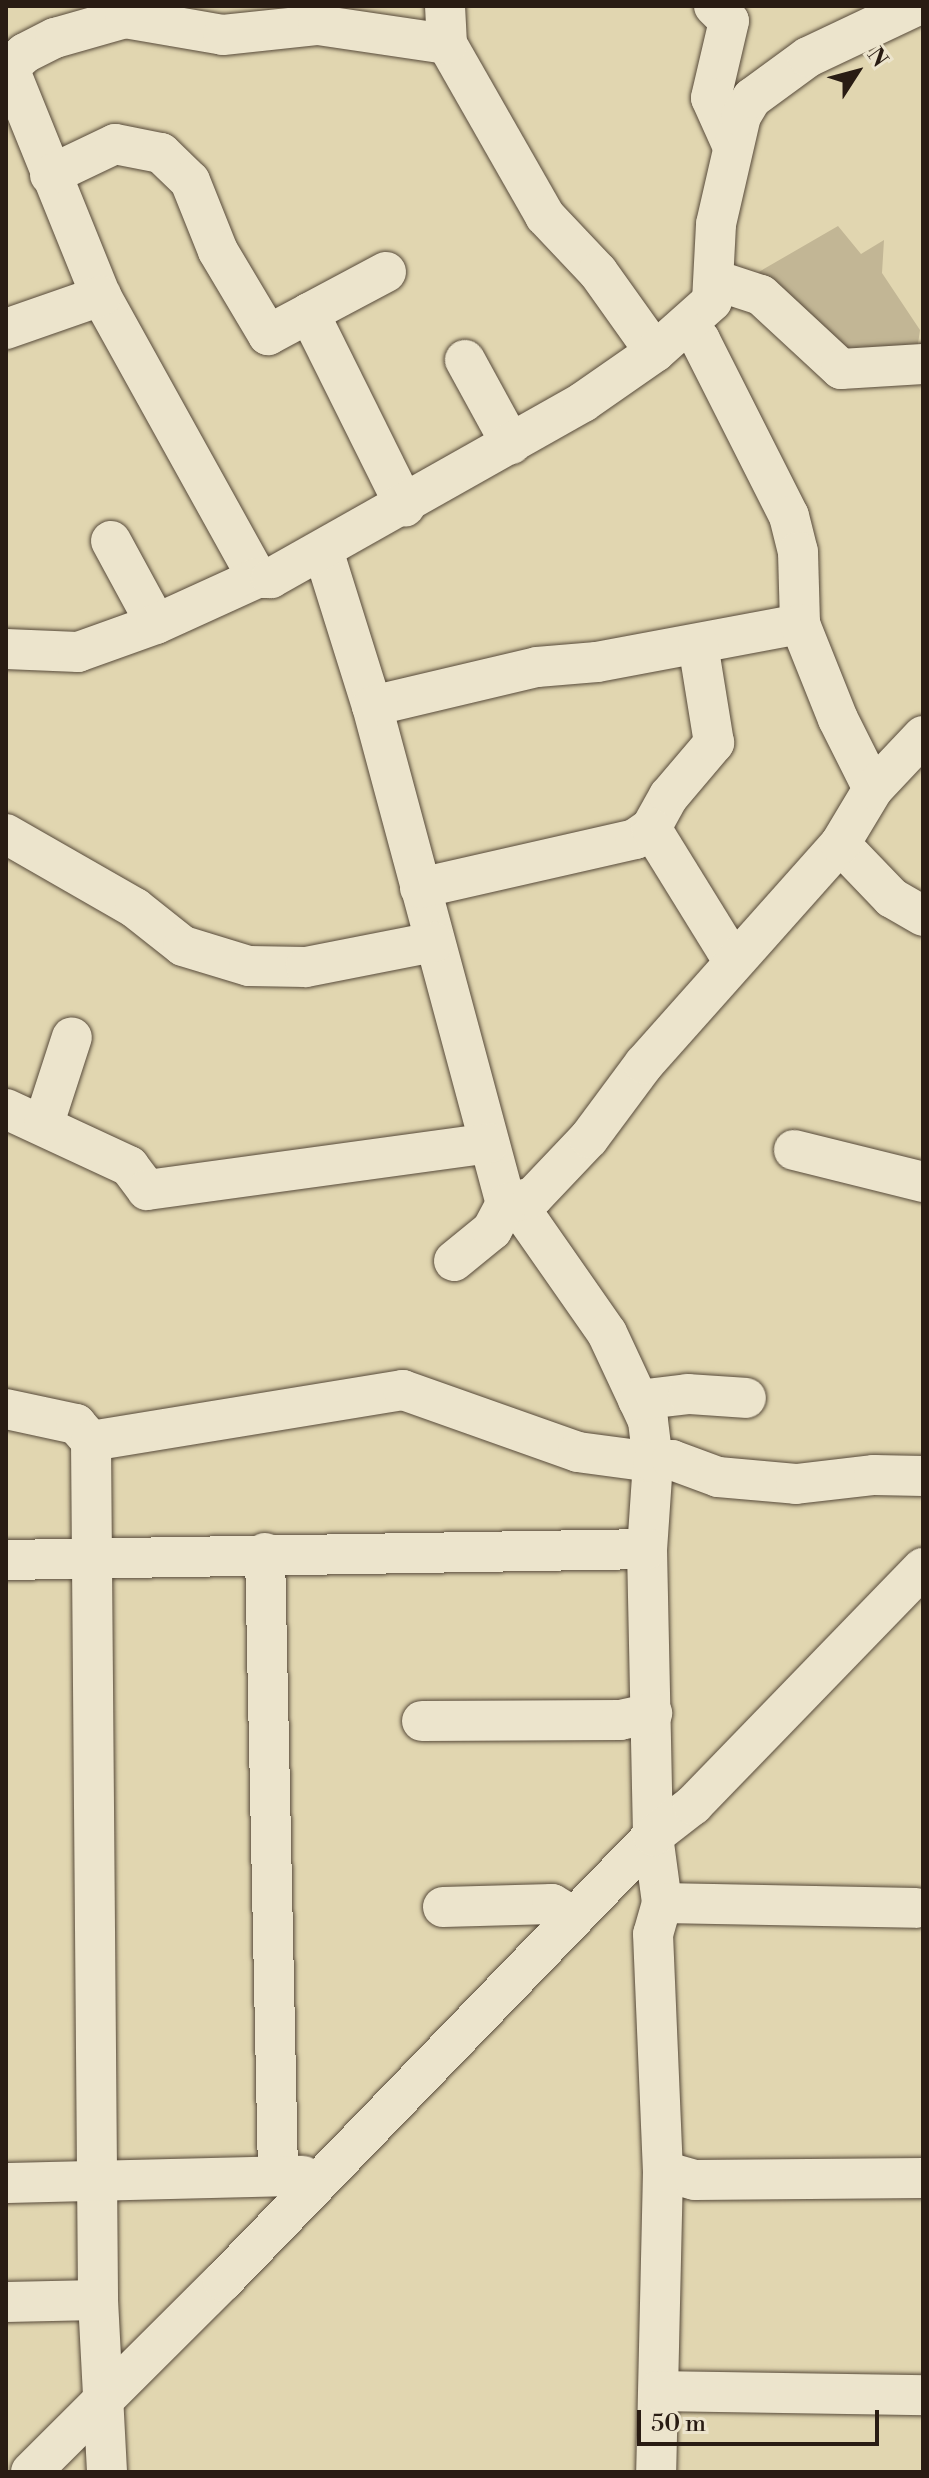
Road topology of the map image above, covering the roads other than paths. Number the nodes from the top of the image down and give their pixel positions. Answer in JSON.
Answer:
{"nodes":[{"id":1,"x":714,"y":6,"type":"edge"},
{"id":2,"x":916,"y":6,"type":"edge"},
{"id":3,"x":222,"y":20,"type":"edge"},
{"id":4,"x":446,"y":25,"type":"edge"},
{"id":5,"x":6,"y":67,"type":"edge"},
{"id":6,"x":20,"y":144,"type":"edge"},
{"id":7,"x":733,"y":147,"type":"junction"},
{"id":8,"x":50,"y":175,"type":"junction"},
{"id":9,"x":386,"y":272,"type":"dead end"},
{"id":10,"x":715,"y":280,"type":"junction"},
{"id":11,"x":101,"y":296,"type":"junction"},
{"id":12,"x":309,"y":313,"type":"junction"},
{"id":13,"x":687,"y":325,"type":"junction"},
{"id":14,"x":6,"y":329,"type":"edge"},
{"id":15,"x":655,"y":352,"type":"junction"},
{"id":16,"x":465,"y":360,"type":"dead end"},
{"id":17,"x":923,"y":364,"type":"edge"},
{"id":18,"x":511,"y":444,"type":"junction"},
{"id":19,"x":405,"y":506,"type":"junction"},
{"id":20,"x":111,"y":541,"type":"dead end"},
{"id":21,"x":323,"y":550,"type":"junction"},
{"id":22,"x":257,"y":578,"type":"junction"},
{"id":23,"x":156,"y":624,"type":"junction"},
{"id":24,"x":800,"y":624,"type":"junction"},
{"id":25,"x":698,"y":644,"type":"junction"},
{"id":26,"x":6,"y":649,"type":"edge"},
{"id":27,"x":372,"y":706,"type":"junction"},
{"id":28,"x":923,"y":736,"type":"edge"},
{"id":29,"x":873,"y":789,"type":"junction"},
{"id":30,"x":651,"y":828,"type":"junction"},
{"id":31,"x":6,"y":834,"type":"edge"},
{"id":32,"x":840,"y":844,"type":"junction"},
{"id":33,"x":420,"y":888,"type":"junction"},
{"id":34,"x":923,"y":916,"type":"edge"},
{"id":35,"x":434,"y":942,"type":"junction"},
{"id":36,"x":733,"y":961,"type":"junction"},
{"id":37,"x":72,"y":1037,"type":"dead end"},
{"id":38,"x":6,"y":1109,"type":"edge"},
{"id":39,"x":44,"y":1123,"type":"junction"},
{"id":40,"x":489,"y":1143,"type":"junction"},
{"id":41,"x":794,"y":1150,"type":"dead end"},
{"id":42,"x":923,"y":1182,"type":"edge"},
{"id":43,"x":506,"y":1204,"type":"junction"},
{"id":44,"x":454,"y":1261,"type":"dead end"},
{"id":45,"x":746,"y":1398,"type":"dead end"},
{"id":46,"x":638,"y":1400,"type":"junction"},
{"id":47,"x":6,"y":1409,"type":"edge"},
{"id":48,"x":91,"y":1441,"type":"junction"},
{"id":49,"x":653,"y":1462,"type":"junction"},
{"id":50,"x":923,"y":1476,"type":"edge"},
{"id":51,"x":647,"y":1549,"type":"junction"},
{"id":52,"x":265,"y":1553,"type":"junction"},
{"id":53,"x":93,"y":1558,"type":"junction"},
{"id":54,"x":6,"y":1560,"type":"edge"},
{"id":55,"x":923,"y":1568,"type":"edge"},
{"id":56,"x":652,"y":1713,"type":"junction"},
{"id":57,"x":422,"y":1721,"type":"dead end"},
{"id":58,"x":653,"y":1836,"type":"junction"},
{"id":59,"x":662,"y":1903,"type":"junction"},
{"id":60,"x":443,"y":1907,"type":"dead end"},
{"id":61,"x":916,"y":1908,"type":"dead end"},
{"id":62,"x":574,"y":1917,"type":"junction"},
{"id":63,"x":663,"y":2171,"type":"junction"},
{"id":64,"x":278,"y":2176,"type":"junction"},
{"id":65,"x":323,"y":2176,"type":"junction"},
{"id":66,"x":923,"y":2178,"type":"edge"},
{"id":67,"x":99,"y":2180,"type":"junction"},
{"id":68,"x":6,"y":2183,"type":"edge"},
{"id":69,"x":98,"y":2300,"type":"junction"},
{"id":70,"x":6,"y":2302,"type":"edge"},
{"id":71,"x":659,"y":2391,"type":"junction"},
{"id":72,"x":105,"y":2395,"type":"junction"},
{"id":73,"x":923,"y":2395,"type":"edge"},
{"id":74,"x":31,"y":2472,"type":"edge"},
{"id":75,"x":107,"y":2472,"type":"edge"},
{"id":76,"x":656,"y":2472,"type":"edge"}],
"edges":[{"from":1,"to":7,"type":"street"},
{"from":2,"to":7,"type":"street"},
{"from":3,"to":4,"type":"street"},
{"from":3,"to":5,"type":"street"},
{"from":4,"to":15,"type":"street"},
{"from":5,"to":6,"type":"street"},
{"from":6,"to":8,"type":"street"},
{"from":7,"to":10,"type":"street"},
{"from":8,"to":11,"type":"street"},
{"from":8,"to":12,"type":"street"},
{"from":9,"to":12,"type":"street"},
{"from":10,"to":13,"type":"street"},
{"from":10,"to":17,"type":"street"},
{"from":11,"to":14,"type":"street"},
{"from":11,"to":22,"type":"street"},
{"from":12,"to":19,"type":"street"},
{"from":13,"to":15,"type":"street"},
{"from":13,"to":24,"type":"street"},
{"from":15,"to":18,"type":"street"},
{"from":16,"to":18,"type":"street"},
{"from":18,"to":19,"type":"street"},
{"from":19,"to":21,"type":"street"},
{"from":20,"to":23,"type":"street"},
{"from":21,"to":22,"type":"street"},
{"from":21,"to":27,"type":"street"},
{"from":22,"to":23,"type":"street"},
{"from":23,"to":26,"type":"street"},
{"from":24,"to":25,"type":"street"},
{"from":24,"to":29,"type":"street"},
{"from":25,"to":27,"type":"street"},
{"from":25,"to":30,"type":"street"},
{"from":27,"to":33,"type":"street"},
{"from":28,"to":29,"type":"street"},
{"from":29,"to":32,"type":"street"},
{"from":30,"to":33,"type":"street"},
{"from":30,"to":36,"type":"street"},
{"from":31,"to":35,"type":"street"},
{"from":32,"to":34,"type":"street"},
{"from":32,"to":36,"type":"street"},
{"from":33,"to":35,"type":"street"},
{"from":35,"to":40,"type":"street"},
{"from":36,"to":43,"type":"street"},
{"from":37,"to":39,"type":"street"},
{"from":38,"to":39,"type":"street"},
{"from":39,"to":40,"type":"street"},
{"from":40,"to":43,"type":"street"},
{"from":41,"to":42,"type":"street"},
{"from":43,"to":44,"type":"street"},
{"from":43,"to":46,"type":"street"},
{"from":45,"to":46,"type":"street"},
{"from":46,"to":49,"type":"street"},
{"from":47,"to":48,"type":"street"},
{"from":48,"to":49,"type":"street"},
{"from":48,"to":53,"type":"street"},
{"from":49,"to":50,"type":"street"},
{"from":49,"to":51,"type":"street"},
{"from":51,"to":52,"type":"street"},
{"from":51,"to":56,"type":"street"},
{"from":52,"to":53,"type":"street"},
{"from":52,"to":64,"type":"street"},
{"from":53,"to":54,"type":"street"},
{"from":53,"to":67,"type":"street"},
{"from":55,"to":58,"type":"street"},
{"from":56,"to":57,"type":"street"},
{"from":56,"to":58,"type":"street"},
{"from":58,"to":59,"type":"street"},
{"from":58,"to":62,"type":"street"},
{"from":59,"to":61,"type":"street"},
{"from":59,"to":63,"type":"street"},
{"from":60,"to":62,"type":"street"},
{"from":62,"to":65,"type":"street"},
{"from":63,"to":66,"type":"street"},
{"from":63,"to":71,"type":"street"},
{"from":64,"to":65,"type":"street"},
{"from":64,"to":67,"type":"street"},
{"from":65,"to":72,"type":"street"},
{"from":67,"to":68,"type":"street"},
{"from":67,"to":69,"type":"street"},
{"from":69,"to":70,"type":"street"},
{"from":69,"to":72,"type":"street"},
{"from":71,"to":73,"type":"street"},
{"from":71,"to":76,"type":"street"},
{"from":72,"to":74,"type":"street"},
{"from":72,"to":75,"type":"street"}]}
